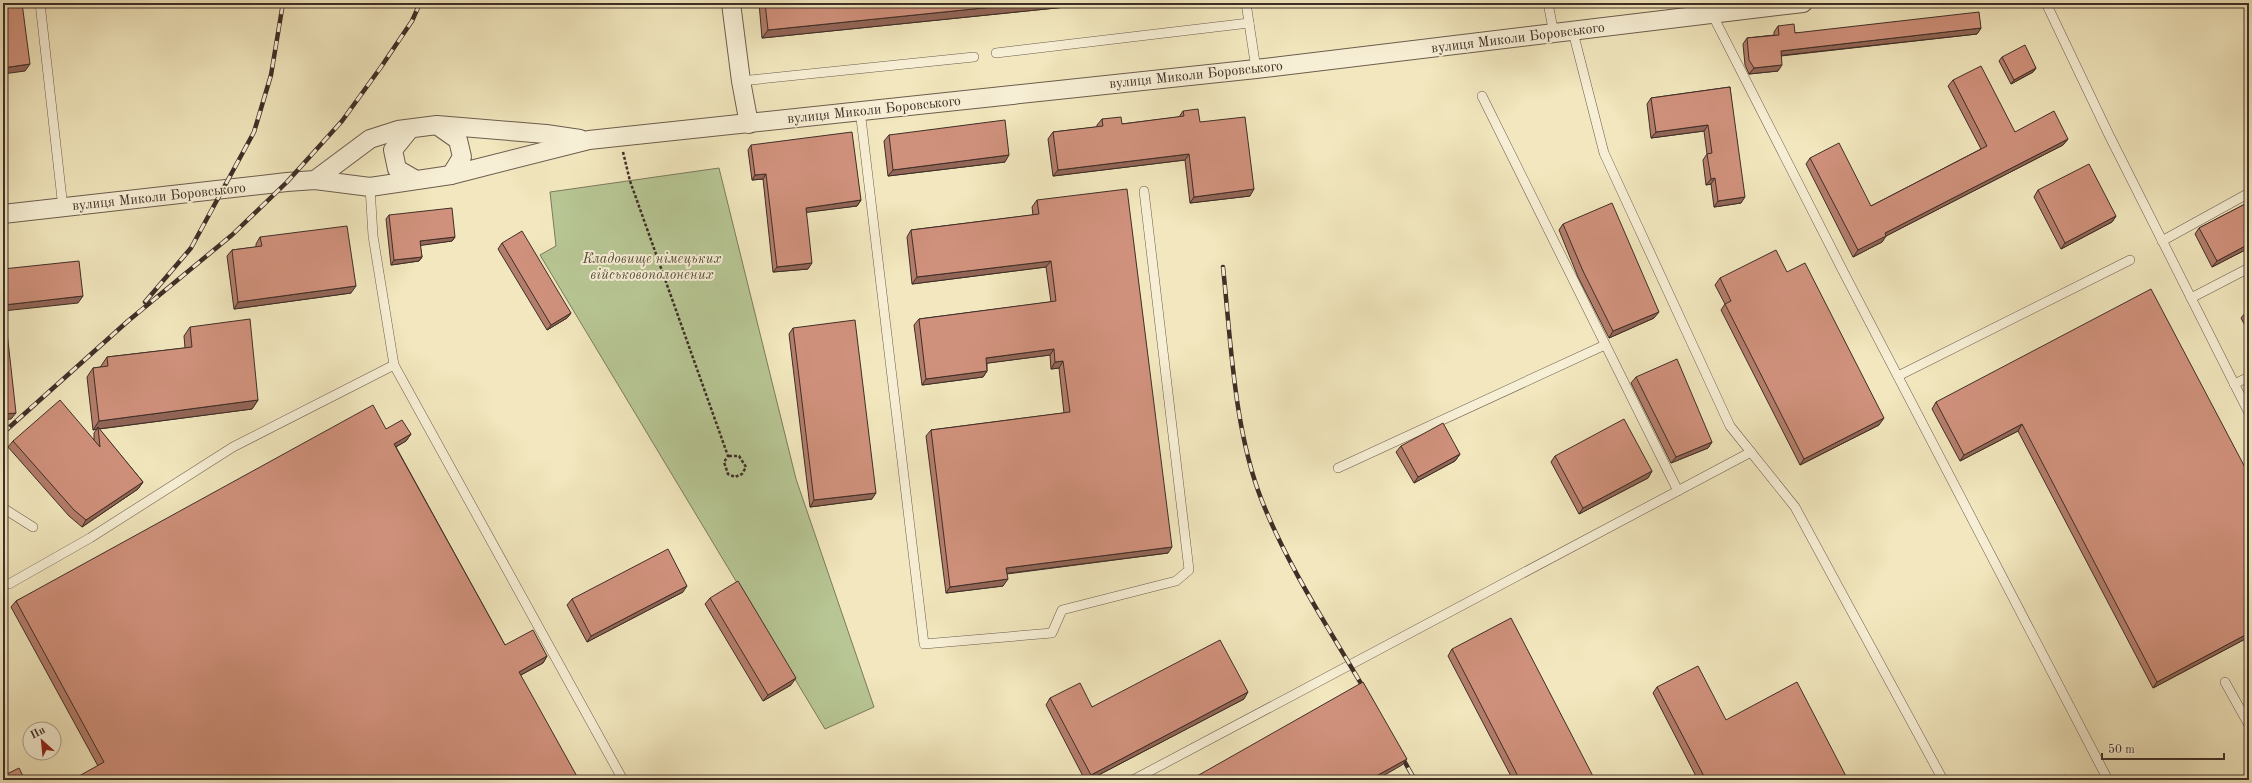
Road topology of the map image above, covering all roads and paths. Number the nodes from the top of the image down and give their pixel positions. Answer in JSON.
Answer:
{"nodes":[{"id":1,"x":40,"y":3,"type":"edge"},
{"id":2,"x":731,"y":3,"type":"edge"},
{"id":3,"x":1246,"y":3,"type":"edge"},
{"id":4,"x":1548,"y":3,"type":"edge"},
{"id":5,"x":1803,"y":3,"type":"edge"},
{"id":6,"x":2046,"y":3,"type":"edge"},
{"id":7,"x":1712,"y":14,"type":"junction"},
{"id":8,"x":1249,"y":23,"type":"junction"},
{"id":9,"x":1573,"y":32,"type":"junction"},
{"id":10,"x":1554,"y":34,"type":"junction"},
{"id":11,"x":996,"y":53,"type":"dead end"},
{"id":12,"x":974,"y":57,"type":"dead end"},
{"id":13,"x":1256,"y":69,"type":"junction"},
{"id":14,"x":740,"y":81,"type":"junction"},
{"id":15,"x":1482,"y":96,"type":"dead end"},
{"id":16,"x":860,"y":110,"type":"junction"},
{"id":17,"x":749,"y":124,"type":"junction"},
{"id":18,"x":437,"y":125,"type":"junction"},
{"id":19,"x":410,"y":129,"type":"junction"},
{"id":20,"x":619,"y":138,"type":"junction"},
{"id":21,"x":589,"y":140,"type":"junction"},
{"id":22,"x":451,"y":175,"type":"junction"},
{"id":23,"x":315,"y":180,"type":"junction"},
{"id":24,"x":416,"y":180,"type":"junction"},
{"id":25,"x":370,"y":186,"type":"junction"},
{"id":26,"x":1144,"y":191,"type":"dead end"},
{"id":27,"x":2249,"y":193,"type":"edge"},
{"id":28,"x":62,"y":208,"type":"junction"},
{"id":29,"x":3,"y":214,"type":"edge"},
{"id":30,"x":2162,"y":241,"type":"junction"},
{"id":31,"x":2130,"y":260,"type":"dead end"},
{"id":32,"x":2249,"y":268,"type":"edge"},
{"id":33,"x":2191,"y":298,"type":"junction"},
{"id":34,"x":1605,"y":345,"type":"junction"},
{"id":35,"x":394,"y":365,"type":"junction"},
{"id":36,"x":1898,"y":376,"type":"junction"},
{"id":37,"x":2249,"y":377,"type":"edge"},
{"id":38,"x":2234,"y":384,"type":"junction"},
{"id":39,"x":2249,"y":413,"type":"edge"},
{"id":40,"x":1751,"y":452,"type":"junction"},
{"id":41,"x":728,"y":456,"type":"junction"},
{"id":42,"x":1338,"y":468,"type":"dead end"},
{"id":43,"x":1678,"y":491,"type":"junction"},
{"id":44,"x":3,"y":508,"type":"edge"},
{"id":45,"x":33,"y":527,"type":"dead end"},
{"id":46,"x":9,"y":584,"type":"dead end"},
{"id":47,"x":2225,"y":682,"type":"dead end"},
{"id":48,"x":2249,"y":725,"type":"edge"},
{"id":49,"x":623,"y":780,"type":"edge"},
{"id":50,"x":1133,"y":780,"type":"edge"},
{"id":51,"x":1943,"y":780,"type":"edge"},
{"id":52,"x":2108,"y":780,"type":"edge"}],
"edges":[{"from":1,"to":28,"type":"lane"},
{"from":2,"to":14,"type":"street"},
{"from":3,"to":8,"type":"lane"},
{"from":4,"to":10,"type":"lane"},
{"from":5,"to":7,"type":"street","name":"вулиця Миколи Боровського"},
{"from":6,"to":30,"type":"lane"},
{"from":7,"to":9,"type":"street","name":"вулиця Миколи Боровського"},
{"from":7,"to":36,"type":"lane"},
{"from":8,"to":11,"type":"lane"},
{"from":8,"to":13,"type":"lane"},
{"from":9,"to":10,"type":"street","name":"вулиця Миколи Боровського"},
{"from":9,"to":40,"type":"lane"},
{"from":10,"to":13,"type":"street","name":"вулиця Миколи Боровського"},
{"from":12,"to":14,"type":"lane"},
{"from":13,"to":16,"type":"street","name":"вулиця Миколи Боровського"},
{"from":14,"to":17,"type":"street"},
{"from":15,"to":34,"type":"lane"},
{"from":16,"to":17,"type":"street","name":"вулиця Миколи Боровського"},
{"from":16,"to":26,"type":"lane"},
{"from":17,"to":20,"type":"street","name":"вулиця Миколи Боровського"},
{"from":18,"to":19,"type":"street","name":"вулиця Миколи Боровського"},
{"from":18,"to":21,"type":"street","name":"вулиця Миколи Боровського"},
{"from":18,"to":22,"type":"street"},
{"from":19,"to":23,"type":"street","name":"вулиця Миколи Боровського"},
{"from":19,"to":24,"type":"street"},
{"from":20,"to":21,"type":"street","name":"вулиця Миколи Боровського"},
{"from":20,"to":41,"type":"path"},
{"from":21,"to":22,"type":"street","name":"вулиця Миколи Боровського"},
{"from":22,"to":24,"type":"street","name":"вулиця Миколи Боровського"},
{"from":23,"to":25,"type":"street","name":"вулиця Миколи Боровського"},
{"from":23,"to":28,"type":"street","name":"вулиця Миколи Боровського"},
{"from":24,"to":25,"type":"street","name":"вулиця Миколи Боровського"},
{"from":25,"to":35,"type":"lane"},
{"from":27,"to":30,"type":"lane"},
{"from":28,"to":29,"type":"street","name":"вулиця Миколи Боровського"},
{"from":30,"to":33,"type":"lane"},
{"from":31,"to":36,"type":"lane"},
{"from":32,"to":33,"type":"lane"},
{"from":33,"to":38,"type":"lane"},
{"from":34,"to":42,"type":"lane"},
{"from":34,"to":43,"type":"lane"},
{"from":35,"to":46,"type":"lane"},
{"from":35,"to":49,"type":"lane"},
{"from":36,"to":52,"type":"lane"},
{"from":37,"to":38,"type":"lane"},
{"from":38,"to":39,"type":"lane"},
{"from":40,"to":43,"type":"lane"},
{"from":40,"to":51,"type":"lane"},
{"from":41,"to":41,"type":"path"},
{"from":43,"to":50,"type":"lane"},
{"from":44,"to":45,"type":"lane"},
{"from":47,"to":48,"type":"lane"}]}
